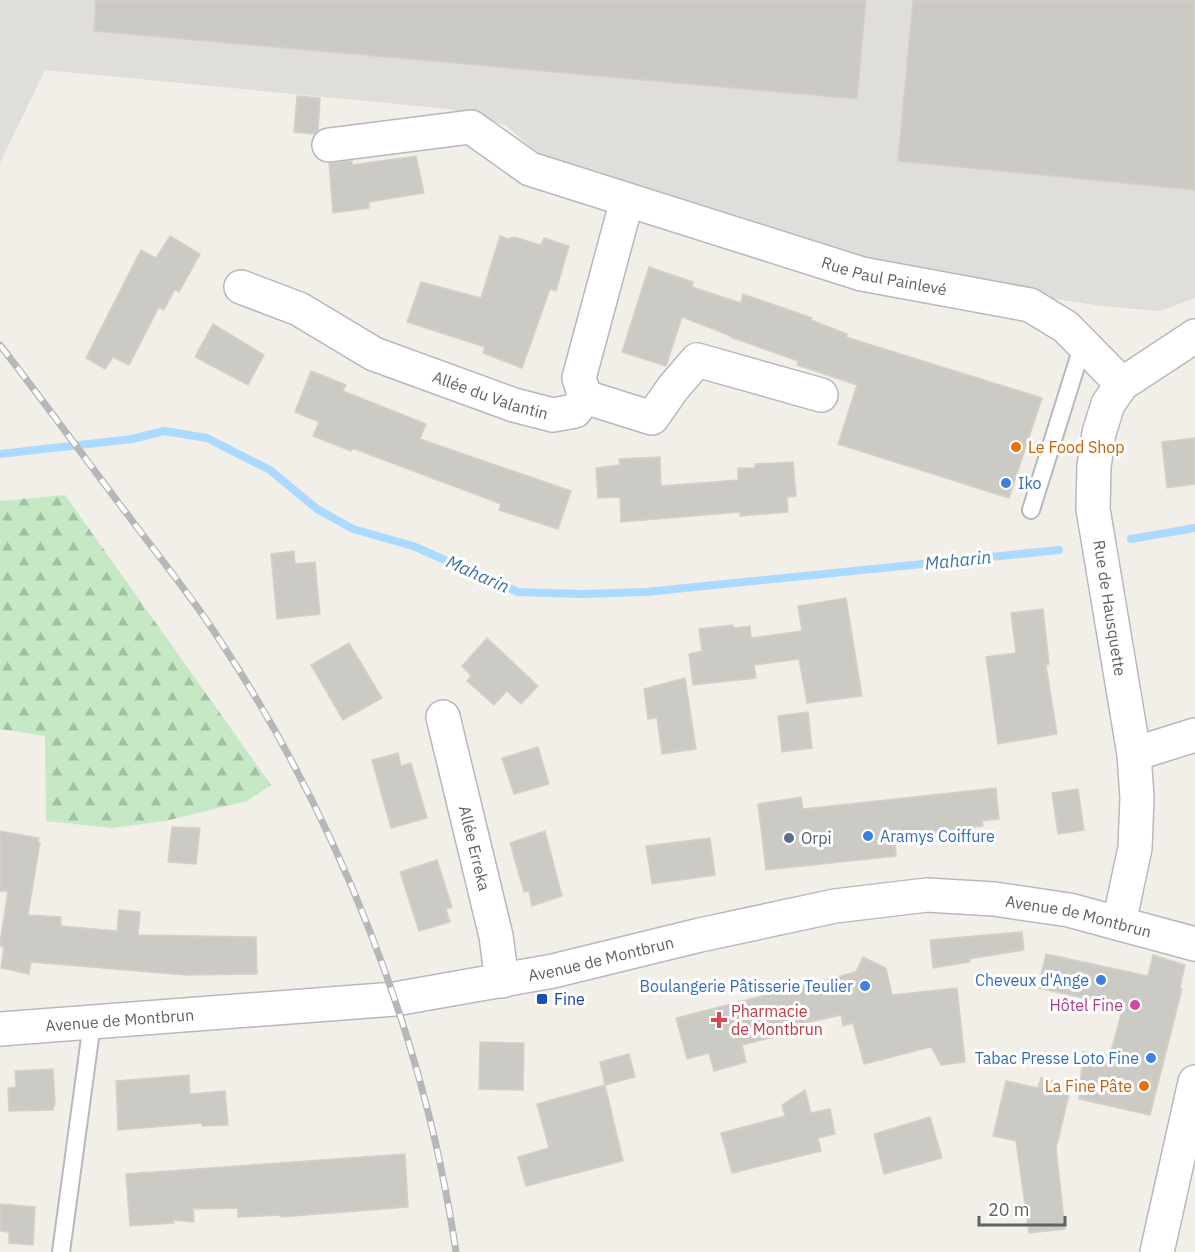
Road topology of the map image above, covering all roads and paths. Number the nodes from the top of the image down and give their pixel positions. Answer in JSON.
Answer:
{"nodes":[{"id":1,"x":329,"y":145,"type":"dead end"},
{"id":2,"x":627,"y":200,"type":"junction"},
{"id":3,"x":241,"y":287,"type":"dead end"},
{"id":4,"x":1195,"y":336,"type":"edge"},
{"id":5,"x":1083,"y":344,"type":"junction"},
{"id":6,"x":1122,"y":384,"type":"junction"},
{"id":7,"x":821,"y":395,"type":"dead end"},
{"id":8,"x":585,"y":397,"type":"junction"},
{"id":9,"x":1031,"y":510,"type":"dead end"},
{"id":10,"x":443,"y":717,"type":"dead end"},
{"id":11,"x":1195,"y":735,"type":"edge"},
{"id":12,"x":1134,"y":754,"type":"junction"},
{"id":13,"x":1119,"y":923,"type":"junction"},
{"id":14,"x":1195,"y":944,"type":"edge"},
{"id":15,"x":502,"y":981,"type":"junction"},
{"id":16,"x":92,"y":1023,"type":"junction"},
{"id":17,"x":0,"y":1029,"type":"edge"},
{"id":18,"x":1195,"y":1082,"type":"edge"},
{"id":19,"x":1191,"y":1124,"type":"edge"},
{"id":20,"x":62,"y":1252,"type":"edge"},
{"id":21,"x":1157,"y":1252,"type":"edge"}],
"edges":[{"from":1,"to":2,"type":"street","name":"Rue Paul Painlevé"},
{"from":2,"to":5,"type":"street","name":"Rue Paul Painlevé"},
{"from":2,"to":8,"type":"street"},
{"from":3,"to":8,"type":"street","name":"Allée du Valantin"},
{"from":4,"to":6,"type":"street","name":"Rue de Hausquette"},
{"from":5,"to":6,"type":"street","name":"Rue Paul Painlevé"},
{"from":5,"to":9,"type":"lane"},
{"from":6,"to":12,"type":"street","name":"Rue de Hausquette"},
{"from":7,"to":8,"type":"street"},
{"from":10,"to":15,"type":"street","name":"Allée Erreka"},
{"from":11,"to":12,"type":"street"},
{"from":12,"to":13,"type":"street","name":"Rue de Hausquette"},
{"from":13,"to":14,"type":"street","name":"Avenue de Montbrun"},
{"from":13,"to":15,"type":"street","name":"Avenue de Montbrun"},
{"from":15,"to":16,"type":"street","name":"Avenue de Montbrun"},
{"from":16,"to":17,"type":"street","name":"Avenue de Montbrun"},
{"from":16,"to":20,"type":"lane"},
{"from":18,"to":19,"type":"street"},
{"from":19,"to":21,"type":"street"}]}
